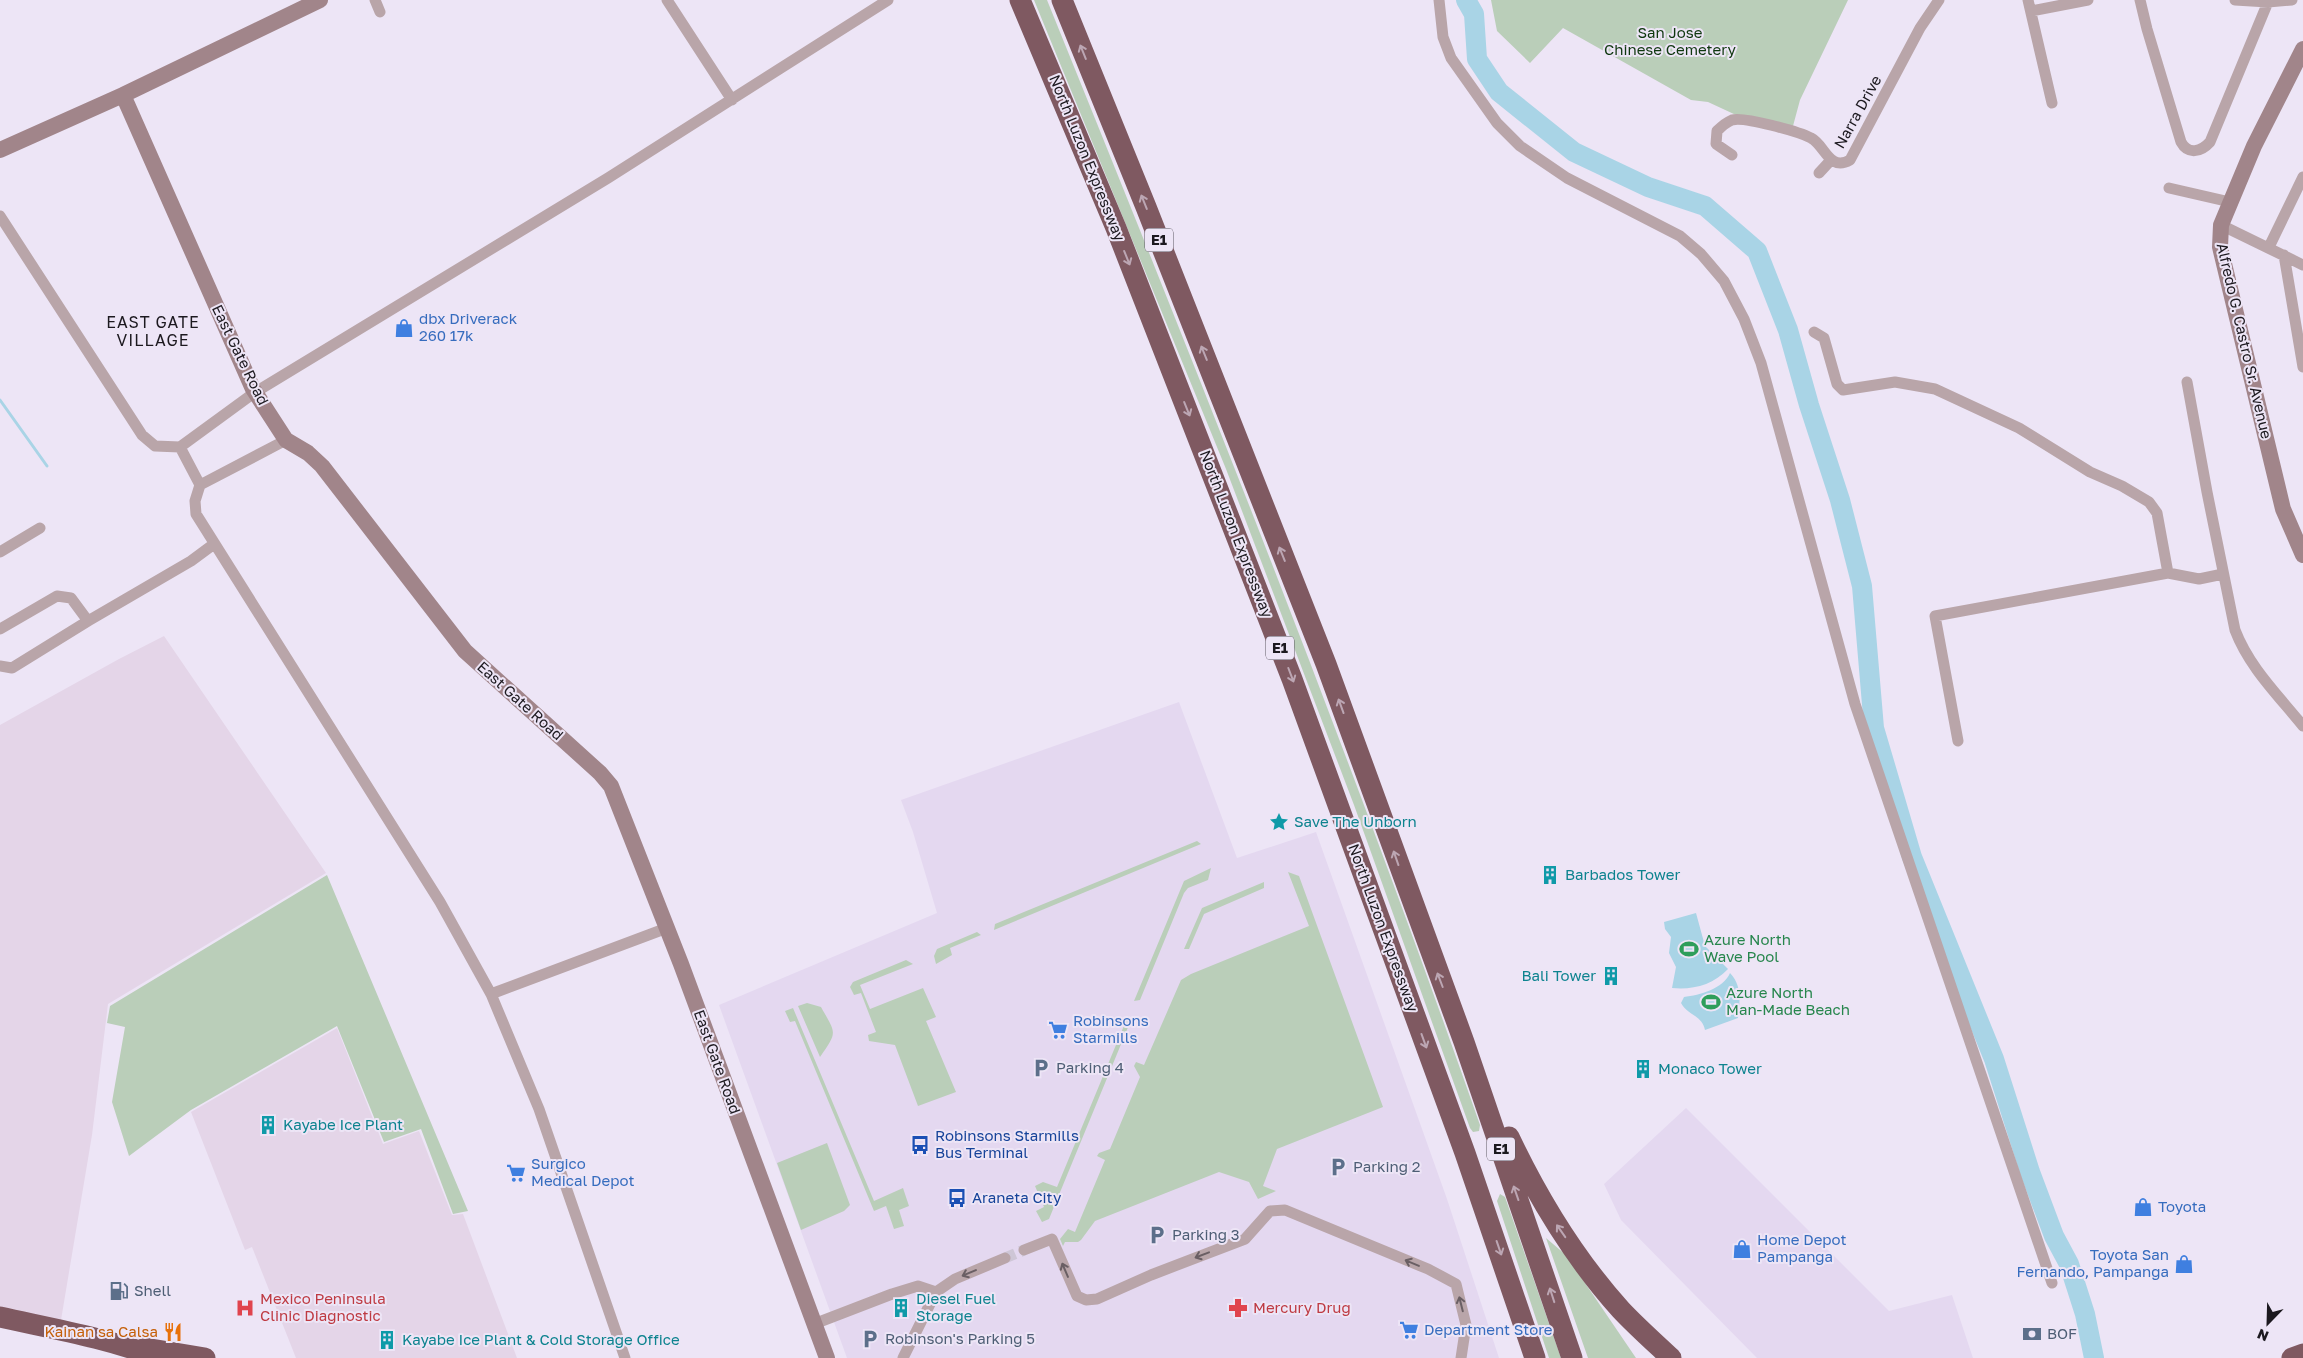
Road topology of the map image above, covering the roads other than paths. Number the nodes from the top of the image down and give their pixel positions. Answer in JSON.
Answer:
{"nodes":[{"id":1,"x":320,"y":0,"type":"edge"},
{"id":2,"x":375,"y":0,"type":"edge"},
{"id":3,"x":668,"y":0,"type":"edge"},
{"id":4,"x":888,"y":0,"type":"edge"},
{"id":5,"x":1020,"y":0,"type":"edge"},
{"id":6,"x":1062,"y":0,"type":"edge"},
{"id":7,"x":1439,"y":0,"type":"edge"},
{"id":8,"x":1939,"y":0,"type":"edge"},
{"id":9,"x":2088,"y":0,"type":"edge"},
{"id":10,"x":2140,"y":0,"type":"edge"},
{"id":11,"x":2235,"y":0,"type":"edge"},
{"id":12,"x":2292,"y":0,"type":"edge"},
{"id":13,"x":2268,"y":2,"type":"junction"},
{"id":14,"x":2029,"y":5,"type":"edge"},
{"id":15,"x":380,"y":12,"type":"dead end"},
{"id":16,"x":2303,"y":50,"type":"edge"},
{"id":17,"x":123,"y":95,"type":"junction"},
{"id":18,"x":732,"y":100,"type":"junction"},
{"id":19,"x":2052,"y":103,"type":"dead end"},
{"id":20,"x":0,"y":150,"type":"edge"},
{"id":21,"x":1732,"y":155,"type":"dead end"},
{"id":22,"x":1830,"y":160,"type":"junction"},
{"id":23,"x":1819,"y":173,"type":"dead end"},
{"id":24,"x":2303,"y":177,"type":"edge"},
{"id":25,"x":2169,"y":188,"type":"dead end"},
{"id":26,"x":2230,"y":202,"type":"junction"},
{"id":27,"x":0,"y":216,"type":"edge"},
{"id":28,"x":2221,"y":225,"type":"junction"},
{"id":29,"x":2269,"y":247,"type":"junction"},
{"id":30,"x":2284,"y":255,"type":"junction"},
{"id":31,"x":2303,"y":265,"type":"edge"},
{"id":32,"x":1814,"y":332,"type":"dead end"},
{"id":33,"x":2303,"y":367,"type":"edge"},
{"id":34,"x":2187,"y":382,"type":"dead end"},
{"id":35,"x":254,"y":393,"type":"junction"},
{"id":36,"x":286,"y":440,"type":"junction"},
{"id":37,"x":180,"y":447,"type":"junction"},
{"id":38,"x":200,"y":485,"type":"junction"},
{"id":39,"x":40,"y":528,"type":"dead end"},
{"id":40,"x":214,"y":544,"type":"junction"},
{"id":41,"x":0,"y":552,"type":"edge"},
{"id":42,"x":2303,"y":555,"type":"edge"},
{"id":43,"x":2168,"y":573,"type":"junction"},
{"id":44,"x":2223,"y":574,"type":"junction"},
{"id":45,"x":88,"y":621,"type":"junction"},
{"id":46,"x":0,"y":629,"type":"edge"},
{"id":47,"x":0,"y":666,"type":"edge"},
{"id":48,"x":2303,"y":726,"type":"edge"},
{"id":49,"x":1958,"y":741,"type":"dead end"},
{"id":50,"x":667,"y":928,"type":"junction"},
{"id":51,"x":491,"y":994,"type":"junction"},
{"id":52,"x":1464,"y":1042,"type":"junction"},
{"id":53,"x":1024,"y":1250,"type":"tunnel mouth"},
{"id":54,"x":1005,"y":1258,"type":"tunnel mouth"},
{"id":55,"x":2052,"y":1283,"type":"dead end"},
{"id":56,"x":936,"y":1292,"type":"junction"},
{"id":57,"x":0,"y":1317,"type":"edge"},
{"id":58,"x":814,"y":1324,"type":"junction"},
{"id":59,"x":125,"y":1345,"type":"junction"},
{"id":60,"x":2303,"y":1354,"type":"edge"},
{"id":61,"x":159,"y":1358,"type":"edge"},
{"id":62,"x":205,"y":1358,"type":"edge"},
{"id":63,"x":626,"y":1358,"type":"edge"},
{"id":64,"x":827,"y":1358,"type":"edge"},
{"id":65,"x":903,"y":1358,"type":"edge"},
{"id":66,"x":1461,"y":1358,"type":"edge"},
{"id":67,"x":1535,"y":1358,"type":"edge"},
{"id":68,"x":1572,"y":1358,"type":"edge"},
{"id":69,"x":1670,"y":1358,"type":"edge"},
{"id":70,"x":2292,"y":1358,"type":"edge"}],
"edges":[{"from":1,"to":17,"type":"street"},
{"from":2,"to":15,"type":"street"},
{"from":3,"to":18,"type":"street"},
{"from":4,"to":18,"type":"street"},
{"from":5,"to":67,"type":"highway","name":"North Luzon Expressway","number":"E1","one_way":true},
{"from":52,"to":6,"type":"highway","number":"E1","one_way":true},
{"from":7,"to":55,"type":"street"},
{"from":8,"to":22,"type":"street","name":"Narra Drive"},
{"from":9,"to":14,"type":"street"},
{"from":10,"to":13,"type":"street"},
{"from":11,"to":13,"type":"street"},
{"from":12,"to":13,"type":"street"},
{"from":14,"to":19,"type":"street"},
{"from":16,"to":26,"type":"street","name":"Alfredo G. Castro Sr. Avenue"},
{"from":17,"to":20,"type":"street"},
{"from":17,"to":35,"type":"street","name":"East Gate Road"},
{"from":18,"to":35,"type":"street"},
{"from":21,"to":22,"type":"street","name":"Narra Drive"},
{"from":22,"to":23,"type":"street"},
{"from":24,"to":29,"type":"street"},
{"from":25,"to":26,"type":"street"},
{"from":26,"to":28,"type":"street","name":"Alfredo G. Castro Sr. Avenue"},
{"from":27,"to":37,"type":"street"},
{"from":28,"to":29,"type":"street"},
{"from":28,"to":42,"type":"street","name":"Alfredo G. Castro Sr. Avenue"},
{"from":29,"to":30,"type":"street"},
{"from":30,"to":31,"type":"street"},
{"from":30,"to":33,"type":"street"},
{"from":32,"to":43,"type":"street"},
{"from":34,"to":44,"type":"street"},
{"from":35,"to":36,"type":"street","name":"East Gate Road"},
{"from":35,"to":37,"type":"street"},
{"from":36,"to":38,"type":"street"},
{"from":36,"to":50,"type":"street","name":"East Gate Road"},
{"from":37,"to":38,"type":"street"},
{"from":38,"to":40,"type":"street"},
{"from":39,"to":41,"type":"street"},
{"from":40,"to":45,"type":"street"},
{"from":40,"to":51,"type":"street"},
{"from":43,"to":44,"type":"street"},
{"from":43,"to":49,"type":"street"},
{"from":44,"to":48,"type":"street"},
{"from":45,"to":46,"type":"street"},
{"from":45,"to":47,"type":"street"},
{"from":50,"to":51,"type":"street"},
{"from":50,"to":58,"type":"street","name":"East Gate Road"},
{"from":51,"to":63,"type":"street"},
{"from":68,"to":52,"type":"highway","number":"E1","one_way":true},
{"from":69,"to":52,"type":"highway","one_way":true},
{"from":66,"to":53,"type":"street","one_way":true},
{"from":54,"to":56,"type":"street","one_way":true},
{"from":56,"to":58,"type":"street"},
{"from":56,"to":65,"type":"street"},
{"from":57,"to":59,"type":"highway"},
{"from":58,"to":64,"type":"street","name":"East Gate Road"},
{"from":59,"to":61,"type":"highway"},
{"from":59,"to":62,"type":"highway"},
{"from":60,"to":70,"type":"highway"}]}
